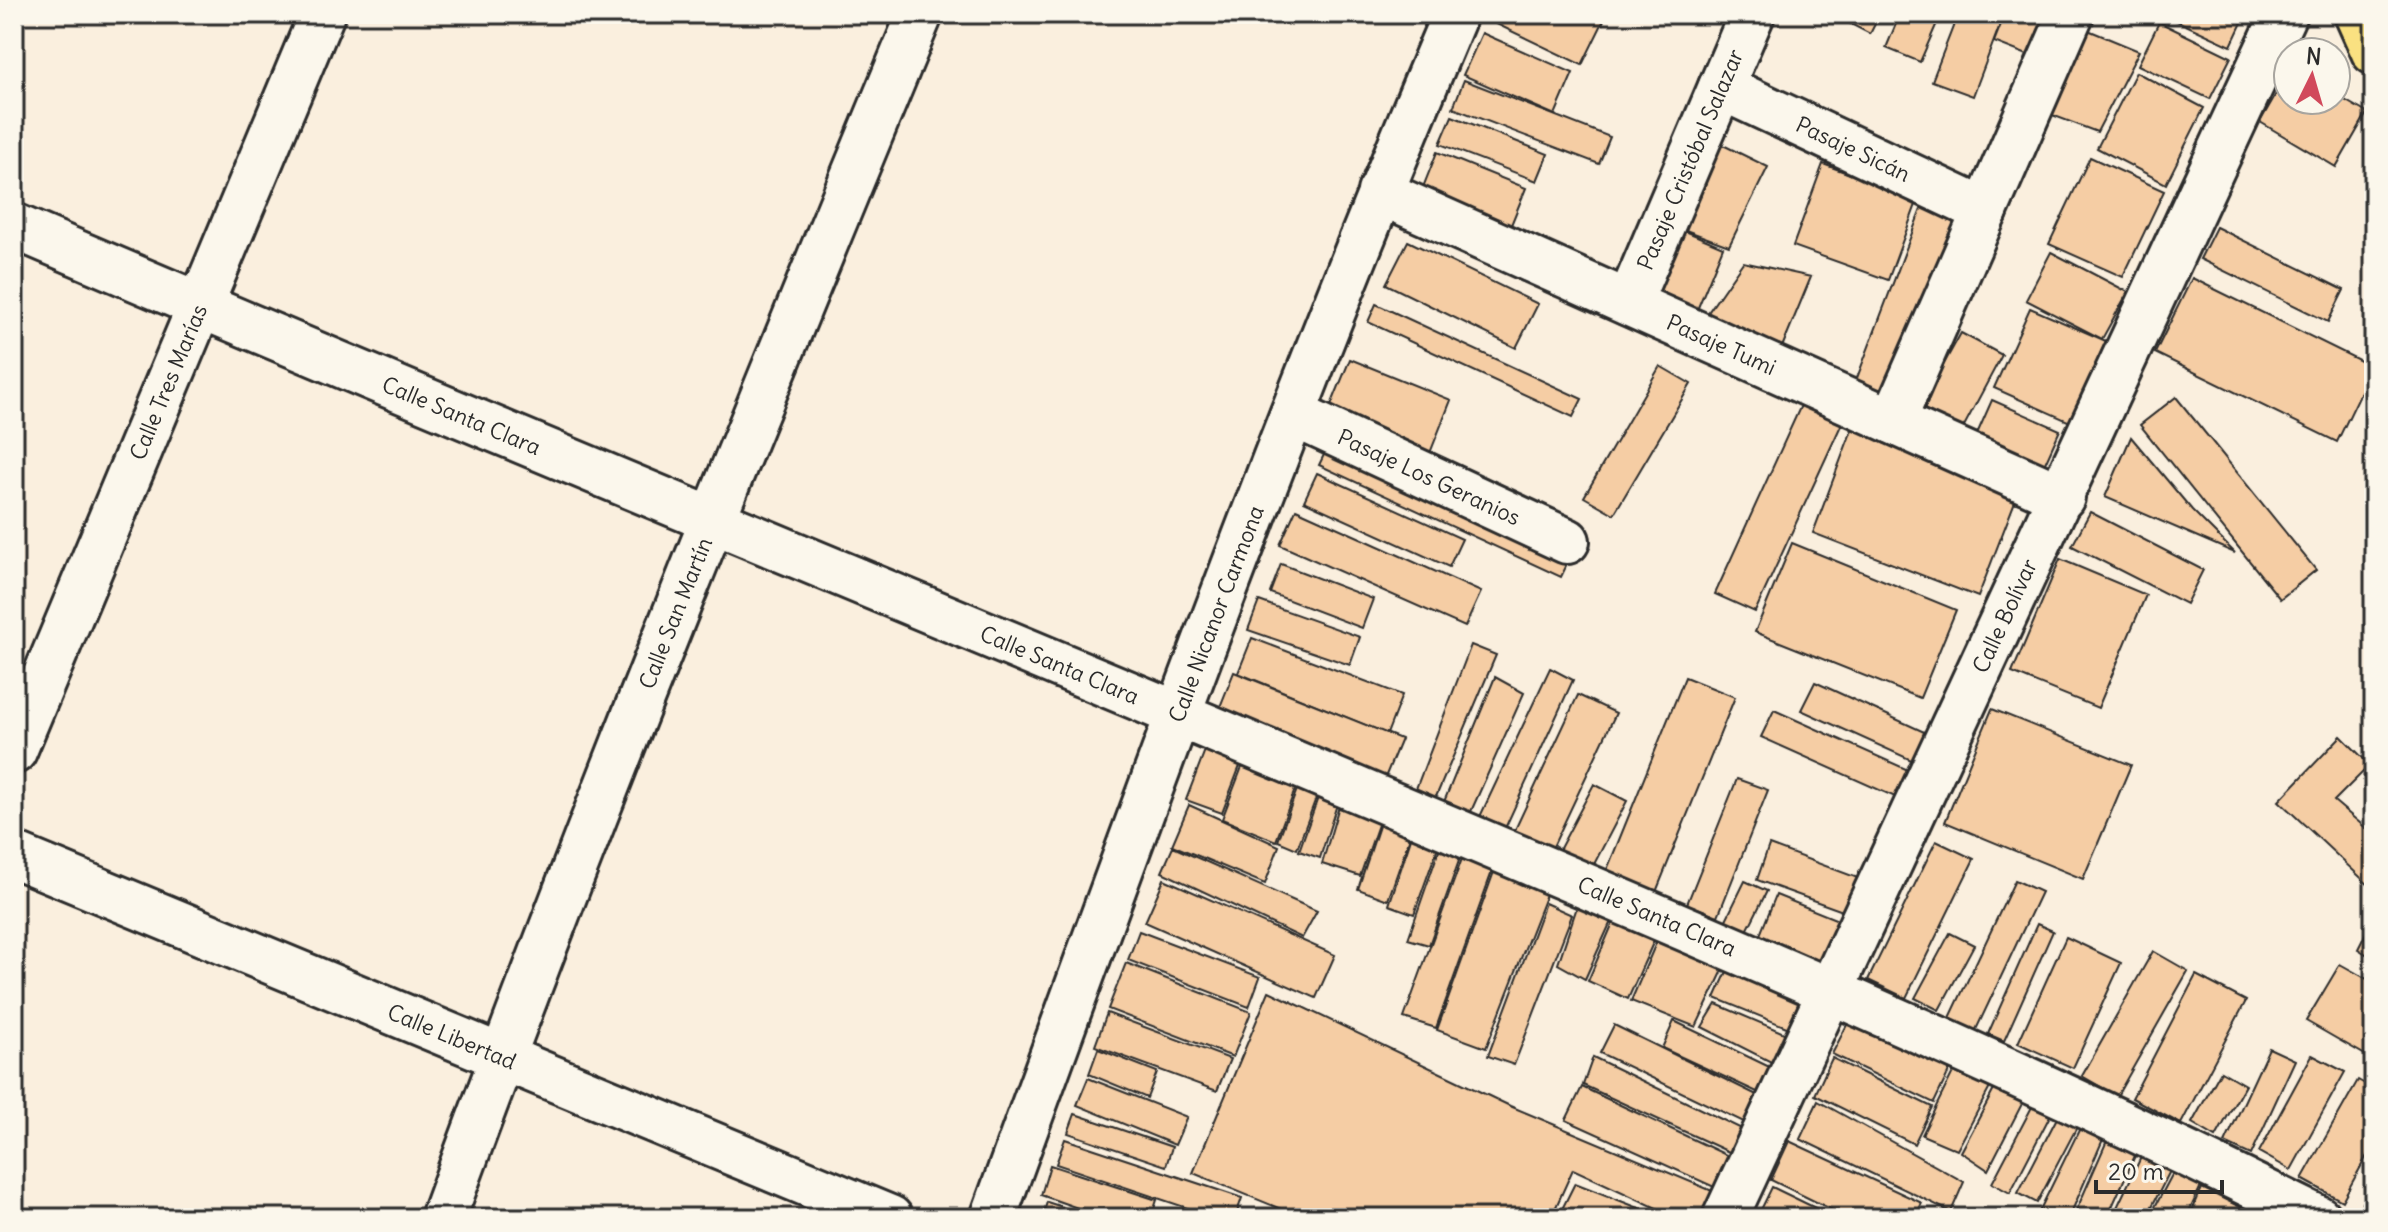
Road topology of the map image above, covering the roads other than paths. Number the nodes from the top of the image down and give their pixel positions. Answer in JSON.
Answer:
{"nodes":[{"id":1,"x":322,"y":14,"type":"edge"},
{"id":2,"x":920,"y":14,"type":"edge"},
{"id":3,"x":1455,"y":14,"type":"edge"},
{"id":4,"x":1752,"y":14,"type":"edge"},
{"id":5,"x":2071,"y":14,"type":"edge"},
{"id":6,"x":2284,"y":14,"type":"edge"},
{"id":7,"x":2357,"y":14,"type":"edge"},
{"id":8,"x":2374,"y":52,"type":"edge"},
{"id":9,"x":1721,"y":87,"type":"junction"},
{"id":10,"x":1380,"y":192,"type":"junction"},
{"id":11,"x":1985,"y":211,"type":"junction"},
{"id":12,"x":14,"y":226,"type":"edge"},
{"id":13,"x":1629,"y":303,"type":"junction"},
{"id":14,"x":202,"y":306,"type":"junction"},
{"id":15,"x":1293,"y":414,"type":"junction"},
{"id":16,"x":1893,"y":421,"type":"junction"},
{"id":17,"x":2062,"y":497,"type":"junction"},
{"id":18,"x":710,"y":522,"type":"junction"},
{"id":19,"x":1567,"y":541,"type":"dead end"},
{"id":20,"x":1177,"y":713,"type":"junction"},
{"id":21,"x":14,"y":751,"type":"edge"},
{"id":22,"x":14,"y":855,"type":"edge"},
{"id":23,"x":1834,"y":990,"type":"junction"},
{"id":24,"x":502,"y":1057,"type":"junction"},
{"id":25,"x":443,"y":1218,"type":"edge"},
{"id":26,"x":890,"y":1218,"type":"edge"},
{"id":27,"x":993,"y":1218,"type":"edge"},
{"id":28,"x":1725,"y":1218,"type":"edge"},
{"id":29,"x":2318,"y":1218,"type":"edge"}],
"edges":[{"from":1,"to":14,"type":"street","name":"Calle Tres Marías"},
{"from":2,"to":18,"type":"street","name":"Calle San Martín"},
{"from":3,"to":10,"type":"street","name":"Calle Nicanor Carmona"},
{"from":4,"to":9,"type":"street","name":"Pasaje Cristóbal Salazar"},
{"from":5,"to":11,"type":"street"},
{"from":6,"to":17,"type":"street","name":"Calle Bolívar"},
{"from":7,"to":8,"type":"main road"},
{"from":9,"to":11,"type":"street","name":"Pasaje Sicán"},
{"from":9,"to":13,"type":"street","name":"Pasaje Cristóbal Salazar"},
{"from":10,"to":13,"type":"street","name":"Pasaje Tumi"},
{"from":10,"to":15,"type":"street","name":"Calle Nicanor Carmona"},
{"from":11,"to":16,"type":"street"},
{"from":12,"to":14,"type":"street","name":"Calle Santa Clara"},
{"from":13,"to":16,"type":"street","name":"Pasaje Tumi"},
{"from":14,"to":18,"type":"street","name":"Calle Santa Clara"},
{"from":14,"to":21,"type":"street","name":"Calle Tres Marías"},
{"from":15,"to":19,"type":"street","name":"Pasaje Los Geranios"},
{"from":15,"to":20,"type":"street","name":"Calle Nicanor Carmona"},
{"from":16,"to":17,"type":"street","name":"Pasaje Tumi"},
{"from":17,"to":23,"type":"street","name":"Calle Bolívar"},
{"from":18,"to":20,"type":"street","name":"Calle Santa Clara"},
{"from":18,"to":24,"type":"street","name":"Calle San Martín"},
{"from":20,"to":23,"type":"street","name":"Calle Santa Clara"},
{"from":20,"to":27,"type":"street","name":"Calle Nicanor Carmona"},
{"from":22,"to":24,"type":"street","name":"Calle Libertad"},
{"from":23,"to":28,"type":"street","name":"Calle Bolívar"},
{"from":23,"to":29,"type":"street","name":"Calle Santa Clara"},
{"from":24,"to":25,"type":"street","name":"Calle San Martín"},
{"from":24,"to":26,"type":"street","name":"Calle Libertad"}]}
